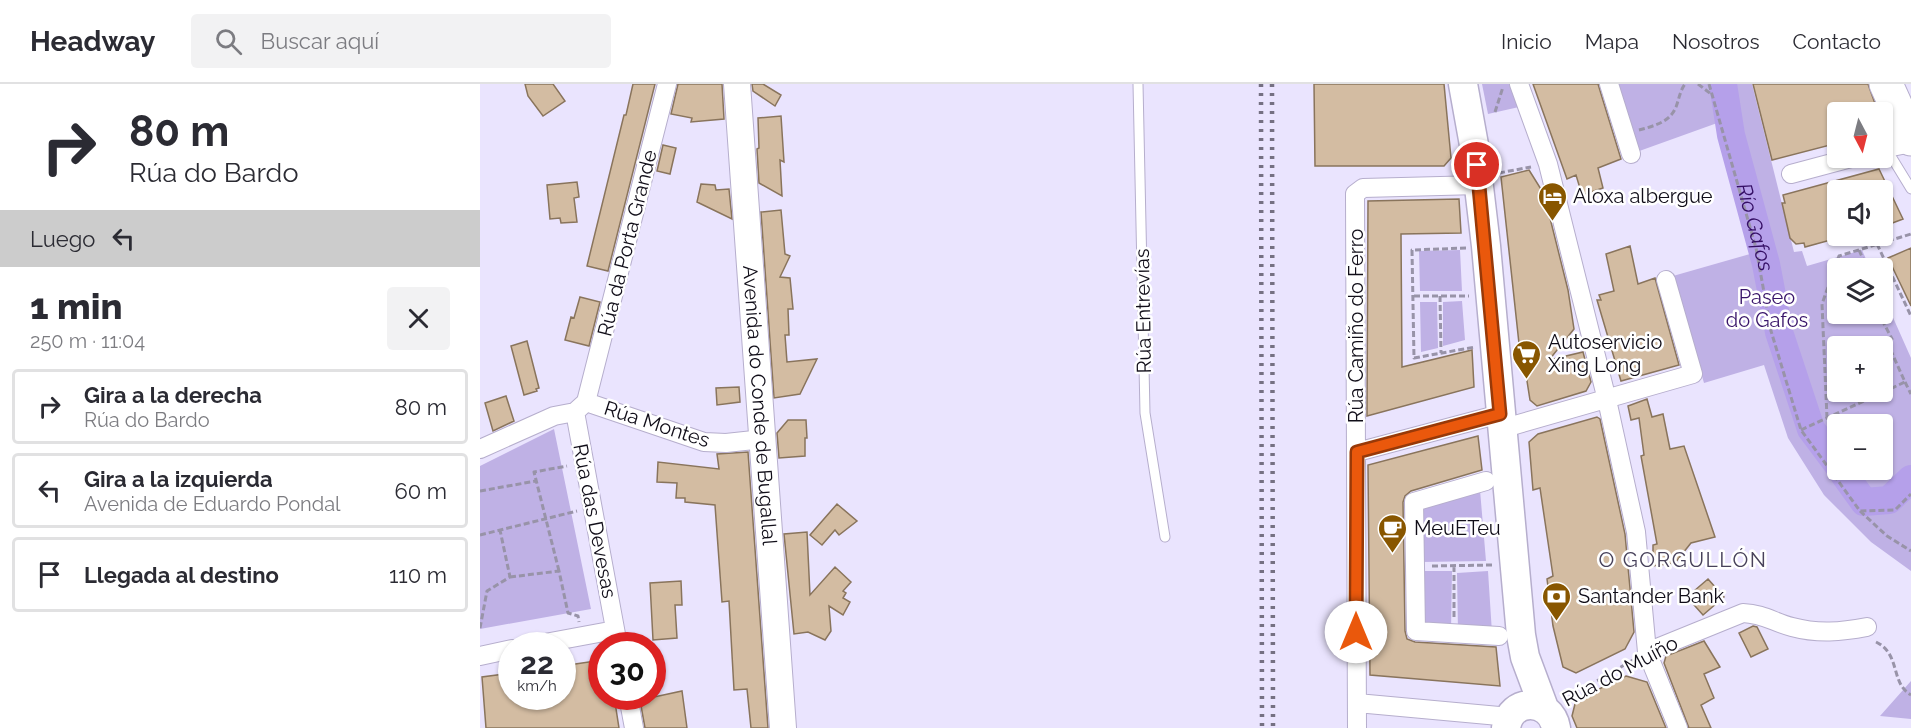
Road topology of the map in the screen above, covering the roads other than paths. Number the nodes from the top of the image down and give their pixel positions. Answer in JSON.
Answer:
{"nodes":[{"id":1,"x":667,"y":84,"type":"edge"},
{"id":2,"x":737,"y":84,"type":"edge"},
{"id":3,"x":1138,"y":84,"type":"edge"},
{"id":4,"x":1463,"y":84,"type":"edge"},
{"id":5,"x":1609,"y":84,"type":"edge"},
{"id":6,"x":1886,"y":84,"type":"edge"},
{"id":7,"x":1511,"y":85,"type":"edge"},
{"id":8,"x":1898,"y":145,"type":"edge"},
{"id":9,"x":1631,"y":154,"type":"dead end"},
{"id":10,"x":1827,"y":164,"type":"edge"},
{"id":11,"x":1791,"y":174,"type":"dead end"},
{"id":12,"x":1489,"y":179,"type":"junction"},
{"id":13,"x":1911,"y":189,"type":"edge"},
{"id":14,"x":1666,"y":279,"type":"dead end"},
{"id":15,"x":1607,"y":400,"type":"junction"},
{"id":16,"x":580,"y":407,"type":"junction"},
{"id":17,"x":1501,"y":422,"type":"junction"},
{"id":18,"x":763,"y":439,"type":"junction"},
{"id":19,"x":480,"y":449,"type":"edge"},
{"id":20,"x":1357,"y":452,"type":"junction"},
{"id":21,"x":1486,"y":481,"type":"dead end"},
{"id":22,"x":1165,"y":537,"type":"dead end"},
{"id":23,"x":1867,"y":627,"type":"road end"},
{"id":24,"x":616,"y":632,"type":"edge"},
{"id":25,"x":1500,"y":636,"type":"dead end"},
{"id":26,"x":498,"y":652,"type":"edge"},
{"id":27,"x":1647,"y":652,"type":"junction"},
{"id":28,"x":480,"y":656,"type":"edge"},
{"id":29,"x":1357,"y":703,"type":"junction"},
{"id":30,"x":631,"y":710,"type":"edge"},
{"id":31,"x":1537,"y":719,"type":"edge"},
{"id":32,"x":634,"y":728,"type":"edge"},
{"id":33,"x":783,"y":728,"type":"edge"},
{"id":34,"x":1357,"y":728,"type":"edge"},
{"id":35,"x":1678,"y":728,"type":"edge"}],
"edges":[{"from":1,"to":16,"type":"street","name":"Rúa da Porta Grande"},
{"from":2,"to":18,"type":"street","name":"Avenida do Conde de Bugallal"},
{"from":3,"to":22,"type":"lane","name":"Rúa Entrevías"},
{"from":4,"to":12,"type":"main road"},
{"from":5,"to":9,"type":"street"},
{"from":6,"to":8,"type":"highway"},
{"from":7,"to":15,"type":"street"},
{"from":8,"to":13,"type":"lane"},
{"from":10,"to":11,"type":"street"},
{"from":12,"to":17,"type":"main road"},
{"from":12,"to":20,"type":"street","name":"Rúa Camiño do Ferro"},
{"from":14,"to":15,"type":"street"},
{"from":15,"to":17,"type":"street"},
{"from":15,"to":27,"type":"street"},
{"from":16,"to":18,"type":"street","name":"Rúa Montes"},
{"from":16,"to":19,"type":"street","name":"Rúa Montes"},
{"from":16,"to":24,"type":"street","name":"Rúa das Devesas"},
{"from":17,"to":20,"type":"street"},
{"from":17,"to":31,"type":"main road"},
{"from":18,"to":33,"type":"street","name":"Avenida do Conde de Bugallal"},
{"from":20,"to":29,"type":"street","name":"Rúa Camiño do Ferro"},
{"from":21,"to":25,"type":"street"},
{"from":23,"to":27,"type":"street","name":"Rúa do Muíño"},
{"from":26,"to":28,"type":"street"},
{"from":27,"to":35,"type":"street"},
{"from":29,"to":31,"type":"street"},
{"from":29,"to":34,"type":"street","name":"Rúa Camiño do Ferro"},
{"from":30,"to":32,"type":"street"}]}
